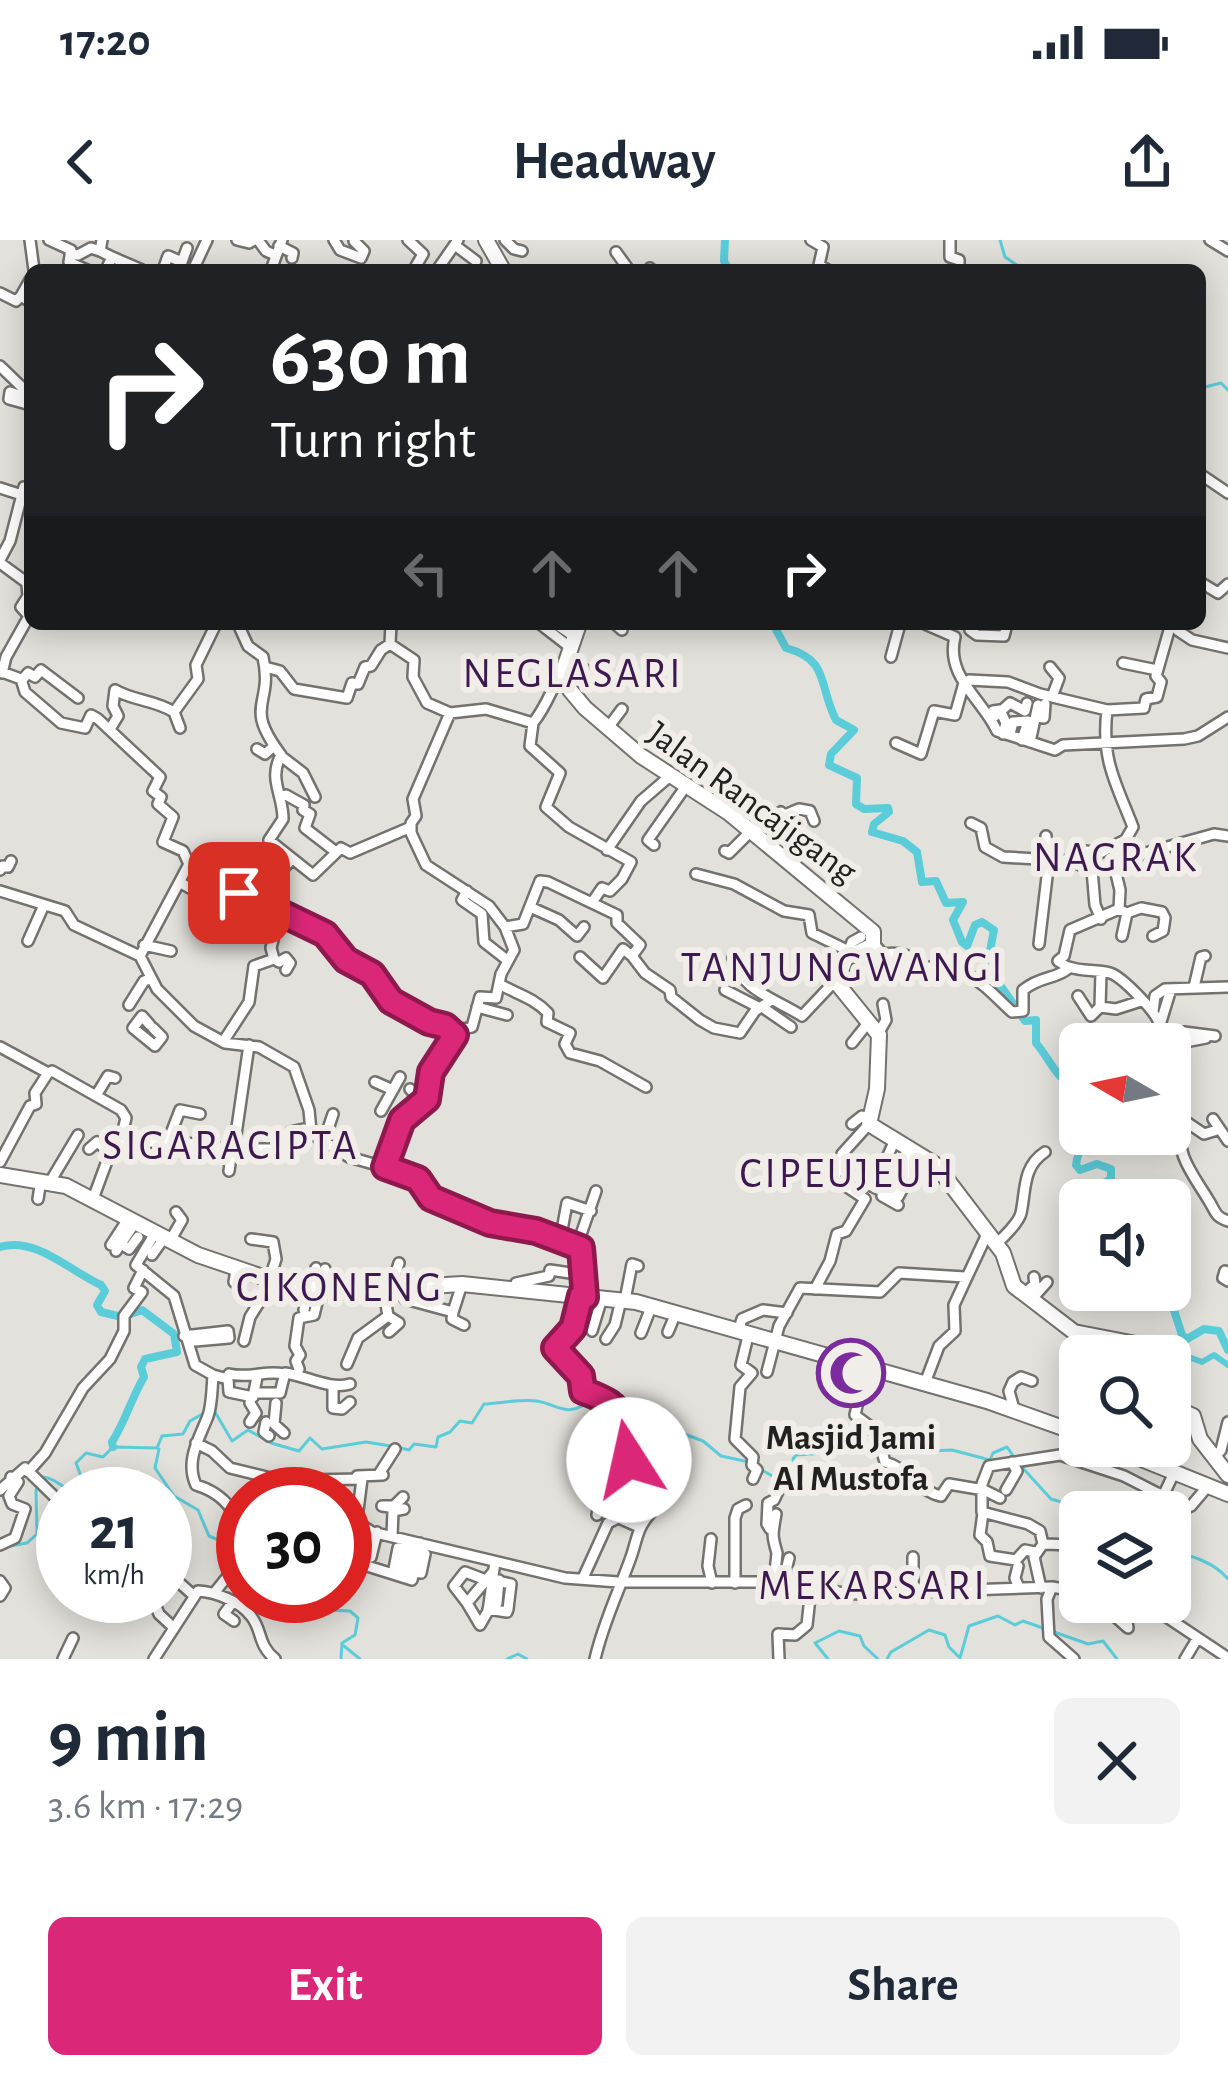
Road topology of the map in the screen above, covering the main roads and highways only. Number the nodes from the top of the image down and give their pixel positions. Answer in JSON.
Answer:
{"nodes":[{"id":1,"x":575,"y":636,"type":"edge"},
{"id":2,"x":3,"y":1171,"type":"edge"},
{"id":3,"x":1080,"y":1335,"type":"edge"},
{"id":4,"x":1191,"y":1415,"type":"edge"},
{"id":5,"x":1059,"y":1425,"type":"edge"},
{"id":6,"x":1170,"y":1467,"type":"edge"},
{"id":7,"x":1228,"y":1475,"type":"edge"},
{"id":8,"x":1228,"y":1494,"type":"edge"}],
"edges":[{"from":1,"to":3,"type":"main road","name":"Jalan Rancajigang"},
{"from":2,"to":5,"type":"main road"},
{"from":4,"to":7,"type":"main road"},
{"from":6,"to":8,"type":"main road"}]}
